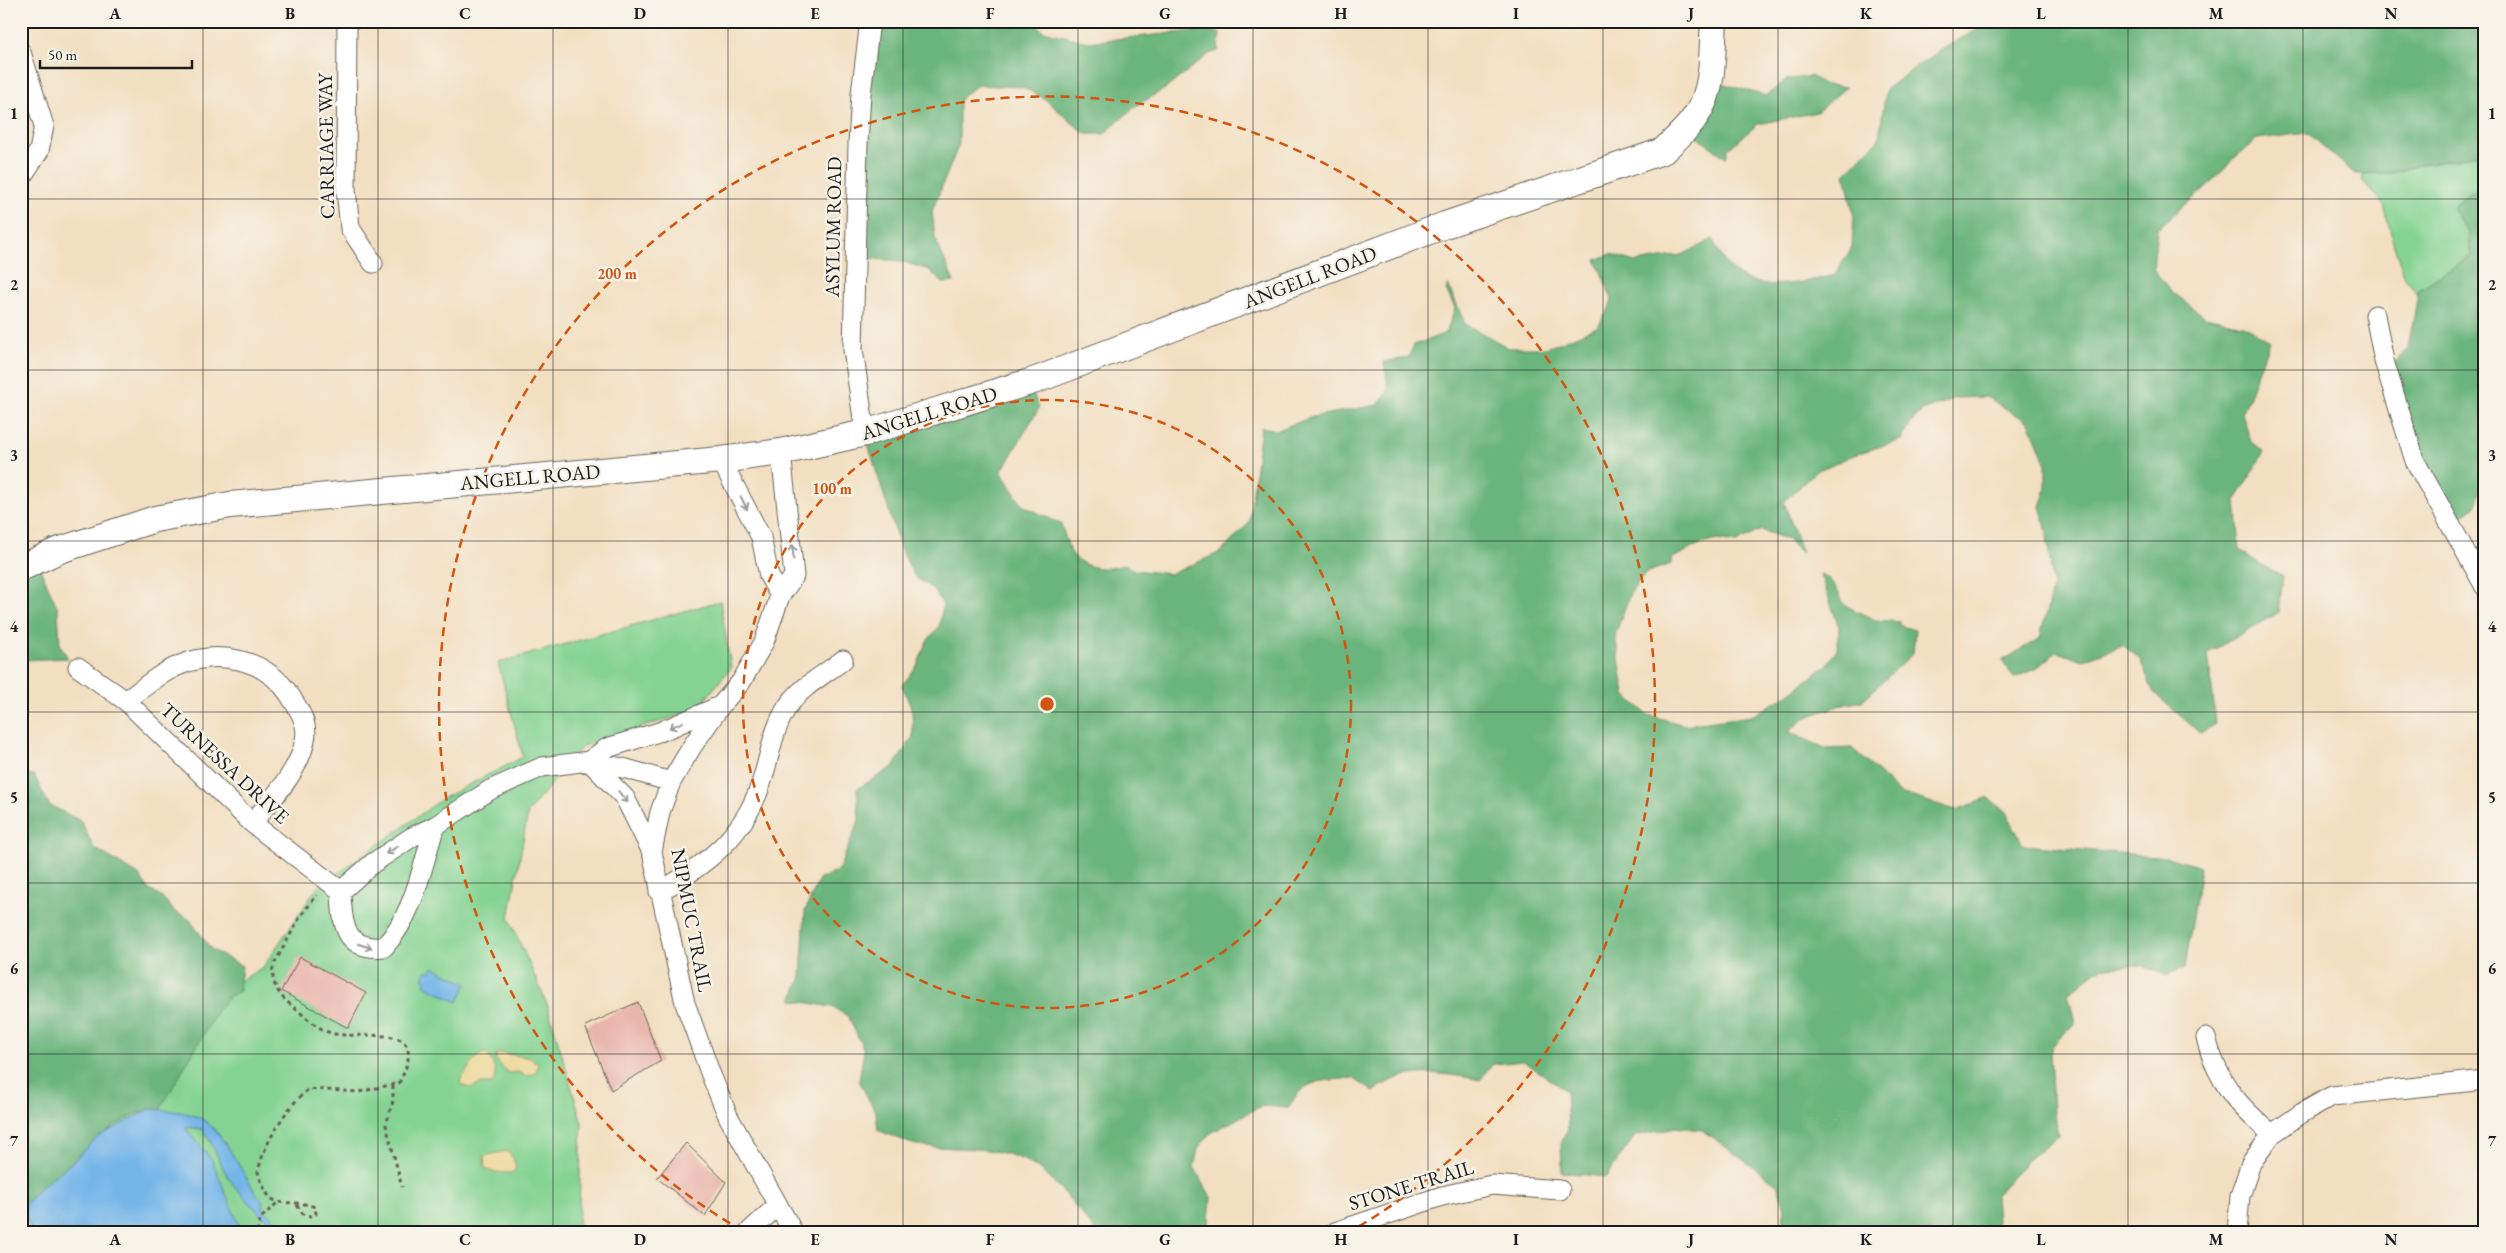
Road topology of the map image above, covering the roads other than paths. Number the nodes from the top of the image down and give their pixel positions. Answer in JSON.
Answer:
{"nodes":[{"id":1,"x":347,"y":21,"type":"edge"},
{"id":2,"x":870,"y":21,"type":"edge"},
{"id":3,"x":1714,"y":21,"type":"edge"},
{"id":4,"x":21,"y":52,"type":"edge"},
{"id":5,"x":21,"y":178,"type":"edge"},
{"id":6,"x":373,"y":263,"type":"dead end"},
{"id":7,"x":2375,"y":315,"type":"dead end"},
{"id":8,"x":865,"y":433,"type":"junction"},
{"id":9,"x":781,"y":452,"type":"junction"},
{"id":10,"x":721,"y":460,"type":"junction"},
{"id":11,"x":21,"y":568,"type":"edge"},
{"id":12,"x":2485,"y":587,"type":"edge"},
{"id":13,"x":780,"y":596,"type":"junction"},
{"id":14,"x":843,"y":660,"type":"dead end"},
{"id":15,"x":78,"y":667,"type":"dead end"},
{"id":16,"x":126,"y":701,"type":"junction"},
{"id":17,"x":721,"y":705,"type":"junction"},
{"id":18,"x":590,"y":761,"type":"junction"},
{"id":19,"x":671,"y":782,"type":"junction"},
{"id":20,"x":252,"y":823,"type":"junction"},
{"id":21,"x":435,"y":826,"type":"junction"},
{"id":22,"x":652,"y":852,"type":"junction"},
{"id":23,"x":336,"y":888,"type":"junction"},
{"id":24,"x":659,"y":892,"type":"junction"},
{"id":25,"x":2206,"y":1038,"type":"dead end"},
{"id":26,"x":2485,"y":1080,"type":"edge"},
{"id":27,"x":2272,"y":1134,"type":"junction"},
{"id":28,"x":1560,"y":1190,"type":"dead end"},
{"id":29,"x":777,"y":1206,"type":"junction"},
{"id":30,"x":749,"y":1232,"type":"edge"},
{"id":31,"x":792,"y":1232,"type":"edge"},
{"id":32,"x":1335,"y":1232,"type":"edge"},
{"id":33,"x":2237,"y":1232,"type":"edge"}],
"edges":[{"from":1,"to":6,"type":"street","name":"CARRIAGE WAY"},
{"from":2,"to":8,"type":"street","name":"ASYLUM ROAD"},
{"from":3,"to":8,"type":"street","name":"ANGELL ROAD"},
{"from":4,"to":5,"type":"street"},
{"from":7,"to":12,"type":"street"},
{"from":8,"to":9,"type":"street","name":"ANGELL ROAD"},
{"from":9,"to":10,"type":"street","name":"ANGELL ROAD"},
{"from":13,"to":9,"type":"street","name":"NIPMUC TRAIL","one_way":true},
{"from":10,"to":11,"type":"street","name":"ANGELL ROAD"},
{"from":10,"to":13,"type":"street","one_way":true},
{"from":13,"to":17,"type":"street","name":"NIPMUC TRAIL"},
{"from":14,"to":24,"type":"street"},
{"from":15,"to":16,"type":"street","name":"TURNESSA DRIVE"},
{"from":16,"to":20,"type":"street","name":"TURNESSA DRIVE"},
{"from":16,"to":20,"type":"street"},
{"from":17,"to":18,"type":"street","one_way":true},
{"from":17,"to":19,"type":"street","name":"NIPMUC TRAIL"},
{"from":18,"to":19,"type":"street"},
{"from":18,"to":21,"type":"street"},
{"from":18,"to":22,"type":"street","one_way":true},
{"from":19,"to":22,"type":"street","name":"NIPMUC TRAIL"},
{"from":20,"to":23,"type":"street","name":"TURNESSA DRIVE"},
{"from":21,"to":23,"type":"street","one_way":true},
{"from":23,"to":21,"type":"street","one_way":true},
{"from":22,"to":24,"type":"street","name":"NIPMUC TRAIL"},
{"from":24,"to":29,"type":"street","name":"NIPMUC TRAIL"},
{"from":25,"to":27,"type":"street"},
{"from":26,"to":27,"type":"street"},
{"from":27,"to":33,"type":"street"},
{"from":28,"to":32,"type":"street","name":"STONE TRAIL"},
{"from":29,"to":30,"type":"street"},
{"from":29,"to":31,"type":"street","name":"NIPMUC TRAIL"}]}
